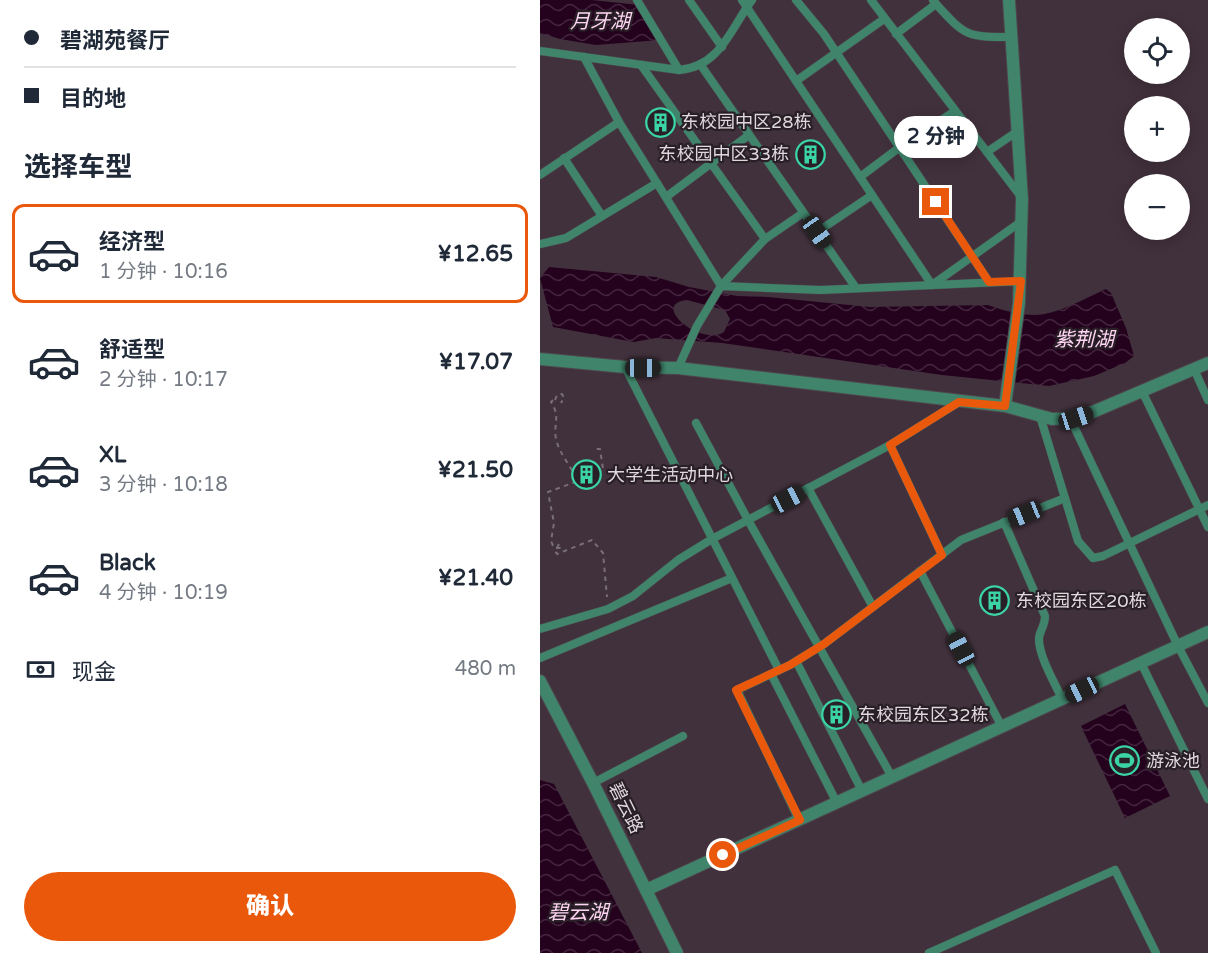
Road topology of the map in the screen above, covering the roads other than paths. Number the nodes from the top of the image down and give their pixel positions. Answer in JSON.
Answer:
{"nodes":[{"id":1,"x":637,"y":0,"type":"edge"},
{"id":2,"x":689,"y":0,"type":"edge"},
{"id":3,"x":752,"y":0,"type":"edge"},
{"id":4,"x":796,"y":0,"type":"edge"},
{"id":5,"x":871,"y":0,"type":"edge"},
{"id":6,"x":1009,"y":0,"type":"edge"},
{"id":7,"x":935,"y":2,"type":"edge"},
{"id":8,"x":744,"y":4,"type":"edge"},
{"id":9,"x":885,"y":19,"type":"junction"},
{"id":10,"x":896,"y":34,"type":"junction"},
{"id":11,"x":1012,"y":37,"type":"junction"},
{"id":12,"x":722,"y":46,"type":"junction"},
{"id":13,"x":540,"y":51,"type":"edge"},
{"id":14,"x":836,"y":52,"type":"junction"},
{"id":15,"x":584,"y":57,"type":"junction"},
{"id":16,"x":700,"y":64,"type":"junction"},
{"id":17,"x":641,"y":65,"type":"junction"},
{"id":18,"x":679,"y":70,"type":"junction"},
{"id":19,"x":796,"y":81,"type":"junction"},
{"id":20,"x":955,"y":111,"type":"junction"},
{"id":21,"x":619,"y":122,"type":"junction"},
{"id":22,"x":1018,"y":131,"type":"junction"},
{"id":23,"x":749,"y":135,"type":"junction"},
{"id":24,"x":900,"y":147,"type":"junction"},
{"id":25,"x":987,"y":152,"type":"junction"},
{"id":26,"x":564,"y":158,"type":"junction"},
{"id":27,"x":710,"y":164,"type":"junction"},
{"id":28,"x":540,"y":175,"type":"edge"},
{"id":29,"x":860,"y":177,"type":"junction"},
{"id":30,"x":657,"y":183,"type":"junction"},
{"id":31,"x":872,"y":195,"type":"junction"},
{"id":32,"x":666,"y":197,"type":"junction"},
{"id":33,"x":1022,"y":199,"type":"junction"},
{"id":34,"x":803,"y":213,"type":"junction"},
{"id":35,"x":602,"y":216,"type":"junction"},
{"id":36,"x":1022,"y":221,"type":"junction"},
{"id":37,"x":817,"y":232,"type":"junction"},
{"id":38,"x":765,"y":239,"type":"junction"},
{"id":39,"x":540,"y":244,"type":"edge"},
{"id":40,"x":972,"y":256,"type":"junction"},
{"id":41,"x":1021,"y":281,"type":"junction"},
{"id":42,"x":989,"y":282,"type":"junction"},
{"id":43,"x":932,"y":285,"type":"junction"},
{"id":44,"x":856,"y":288,"type":"junction"},
{"id":45,"x":720,"y":289,"type":"junction"},
{"id":46,"x":540,"y":358,"type":"edge"},
{"id":47,"x":1208,"y":363,"type":"edge"},
{"id":48,"x":625,"y":367,"type":"junction"},
{"id":49,"x":678,"y":368,"type":"junction"},
{"id":50,"x":1194,"y":369,"type":"junction"},
{"id":51,"x":1142,"y":391,"type":"junction"},
{"id":52,"x":1208,"y":400,"type":"edge"},
{"id":53,"x":959,"y":402,"type":"junction"},
{"id":54,"x":1005,"y":406,"type":"junction"},
{"id":55,"x":1040,"y":416,"type":"junction"},
{"id":56,"x":1070,"y":418,"type":"junction"},
{"id":57,"x":696,"y":423,"type":"dead end"},
{"id":58,"x":890,"y":445,"type":"junction"},
{"id":59,"x":808,"y":488,"type":"junction"},
{"id":60,"x":1065,"y":498,"type":"junction"},
{"id":61,"x":1208,"y":505,"type":"edge"},
{"id":62,"x":1198,"y":509,"type":"junction"},
{"id":63,"x":748,"y":520,"type":"junction"},
{"id":64,"x":1004,"y":522,"type":"junction"},
{"id":65,"x":1208,"y":527,"type":"edge"},
{"id":66,"x":712,"y":539,"type":"junction"},
{"id":67,"x":1130,"y":543,"type":"junction"},
{"id":68,"x":942,"y":555,"type":"junction"},
{"id":69,"x":920,"y":571,"type":"junction"},
{"id":70,"x":732,"y":578,"type":"junction"},
{"id":71,"x":873,"y":607,"type":"junction"},
{"id":72,"x":540,"y":629,"type":"edge"},
{"id":73,"x":1208,"y":632,"type":"edge"},
{"id":74,"x":820,"y":646,"type":"junction"},
{"id":75,"x":1178,"y":646,"type":"junction"},
{"id":76,"x":540,"y":658,"type":"edge"},
{"id":77,"x":796,"y":661,"type":"junction"},
{"id":78,"x":1141,"y":663,"type":"junction"},
{"id":79,"x":775,"y":672,"type":"junction"},
{"id":80,"x":540,"y":681,"type":"edge"},
{"id":81,"x":1062,"y":699,"type":"junction"},
{"id":82,"x":1208,"y":703,"type":"edge"},
{"id":83,"x":1002,"y":727,"type":"junction"},
{"id":84,"x":683,"y":736,"type":"dead end"},
{"id":85,"x":892,"y":777,"type":"junction"},
{"id":86,"x":593,"y":783,"type":"junction"},
{"id":87,"x":862,"y":791,"type":"junction"},
{"id":88,"x":1208,"y":799,"type":"edge"},
{"id":89,"x":837,"y":803,"type":"junction"},
{"id":90,"x":800,"y":820,"type":"junction"},
{"id":91,"x":646,"y":890,"type":"junction"},
{"id":92,"x":677,"y":953,"type":"edge"},
{"id":93,"x":929,"y":953,"type":"edge"},
{"id":94,"x":1156,"y":953,"type":"edge"}],
"edges":[{"from":1,"to":18,"type":"lane"},
{"from":2,"to":12,"type":"lane"},
{"from":3,"to":8,"type":"lane"},
{"from":4,"to":14,"type":"lane"},
{"from":5,"to":9,"type":"lane"},
{"from":6,"to":11,"type":"street"},
{"from":7,"to":10,"type":"lane"},
{"from":7,"to":11,"type":"lane"},
{"from":8,"to":12,"type":"lane"},
{"from":8,"to":19,"type":"lane"},
{"from":9,"to":10,"type":"lane"},
{"from":9,"to":14,"type":"lane"},
{"from":10,"to":20,"type":"lane"},
{"from":11,"to":22,"type":"street"},
{"from":12,"to":16,"type":"lane"},
{"from":13,"to":15,"type":"lane"},
{"from":14,"to":19,"type":"lane"},
{"from":14,"to":24,"type":"lane"},
{"from":15,"to":17,"type":"lane"},
{"from":15,"to":21,"type":"lane"},
{"from":16,"to":18,"type":"lane"},
{"from":16,"to":23,"type":"lane"},
{"from":17,"to":18,"type":"lane"},
{"from":17,"to":27,"type":"lane"},
{"from":19,"to":29,"type":"lane"},
{"from":20,"to":24,"type":"lane"},
{"from":20,"to":25,"type":"lane"},
{"from":21,"to":26,"type":"lane"},
{"from":21,"to":30,"type":"lane"},
{"from":22,"to":25,"type":"lane"},
{"from":22,"to":33,"type":"street"},
{"from":23,"to":27,"type":"lane"},
{"from":23,"to":34,"type":"lane"},
{"from":24,"to":29,"type":"lane"},
{"from":24,"to":40,"type":"lane"},
{"from":25,"to":33,"type":"lane"},
{"from":26,"to":28,"type":"lane"},
{"from":26,"to":35,"type":"lane"},
{"from":27,"to":32,"type":"lane"},
{"from":27,"to":38,"type":"lane"},
{"from":29,"to":31,"type":"lane"},
{"from":30,"to":32,"type":"lane"},
{"from":30,"to":35,"type":"lane"},
{"from":31,"to":37,"type":"lane"},
{"from":31,"to":43,"type":"lane"},
{"from":32,"to":45,"type":"lane"},
{"from":33,"to":36,"type":"street"},
{"from":34,"to":37,"type":"lane"},
{"from":34,"to":38,"type":"lane"},
{"from":35,"to":39,"type":"lane"},
{"from":36,"to":40,"type":"lane"},
{"from":36,"to":41,"type":"street"},
{"from":37,"to":44,"type":"lane"},
{"from":38,"to":45,"type":"lane"},
{"from":40,"to":42,"type":"lane"},
{"from":40,"to":43,"type":"lane"},
{"from":41,"to":42,"type":"lane"},
{"from":41,"to":54,"type":"street"},
{"from":42,"to":43,"type":"lane"},
{"from":43,"to":44,"type":"lane"},
{"from":44,"to":45,"type":"lane"},
{"from":45,"to":49,"type":"lane"},
{"from":46,"to":48,"type":"street"},
{"from":47,"to":50,"type":"street"},
{"from":48,"to":49,"type":"street"},
{"from":48,"to":66,"type":"lane"},
{"from":49,"to":53,"type":"street"},
{"from":50,"to":51,"type":"street"},
{"from":50,"to":52,"type":"lane"},
{"from":51,"to":56,"type":"street"},
{"from":51,"to":62,"type":"lane"},
{"from":53,"to":54,"type":"street"},
{"from":53,"to":58,"type":"lane"},
{"from":54,"to":55,"type":"street"},
{"from":55,"to":56,"type":"street"},
{"from":55,"to":60,"type":"lane"},
{"from":56,"to":67,"type":"lane"},
{"from":57,"to":63,"type":"lane"},
{"from":58,"to":59,"type":"lane"},
{"from":58,"to":68,"type":"lane"},
{"from":59,"to":63,"type":"lane"},
{"from":59,"to":71,"type":"lane"},
{"from":60,"to":64,"type":"lane"},
{"from":60,"to":67,"type":"lane"},
{"from":61,"to":62,"type":"lane"},
{"from":62,"to":65,"type":"lane"},
{"from":62,"to":67,"type":"lane"},
{"from":63,"to":66,"type":"lane"},
{"from":63,"to":74,"type":"lane"},
{"from":64,"to":68,"type":"lane"},
{"from":64,"to":81,"type":"lane"},
{"from":66,"to":70,"type":"lane"},
{"from":66,"to":72,"type":"lane"},
{"from":67,"to":75,"type":"lane"},
{"from":68,"to":69,"type":"lane"},
{"from":69,"to":71,"type":"lane"},
{"from":69,"to":83,"type":"lane"},
{"from":70,"to":76,"type":"lane"},
{"from":70,"to":79,"type":"lane"},
{"from":71,"to":74,"type":"lane"},
{"from":73,"to":75,"type":"street"},
{"from":74,"to":77,"type":"lane"},
{"from":74,"to":85,"type":"lane"},
{"from":75,"to":78,"type":"street"},
{"from":75,"to":82,"type":"lane"},
{"from":77,"to":79,"type":"lane"},
{"from":77,"to":87,"type":"lane"},
{"from":78,"to":81,"type":"street"},
{"from":78,"to":88,"type":"lane"},
{"from":79,"to":89,"type":"lane"},
{"from":79,"to":90,"type":"lane"},
{"from":80,"to":86,"type":"street","name":"碧云路"},
{"from":81,"to":83,"type":"street"},
{"from":83,"to":85,"type":"street"},
{"from":84,"to":86,"type":"lane"},
{"from":85,"to":87,"type":"street"},
{"from":86,"to":91,"type":"street","name":"碧云路"},
{"from":87,"to":89,"type":"street"},
{"from":89,"to":90,"type":"street"},
{"from":90,"to":91,"type":"street"},
{"from":91,"to":92,"type":"street","name":"碧云路"},
{"from":93,"to":94,"type":"lane"}]}
